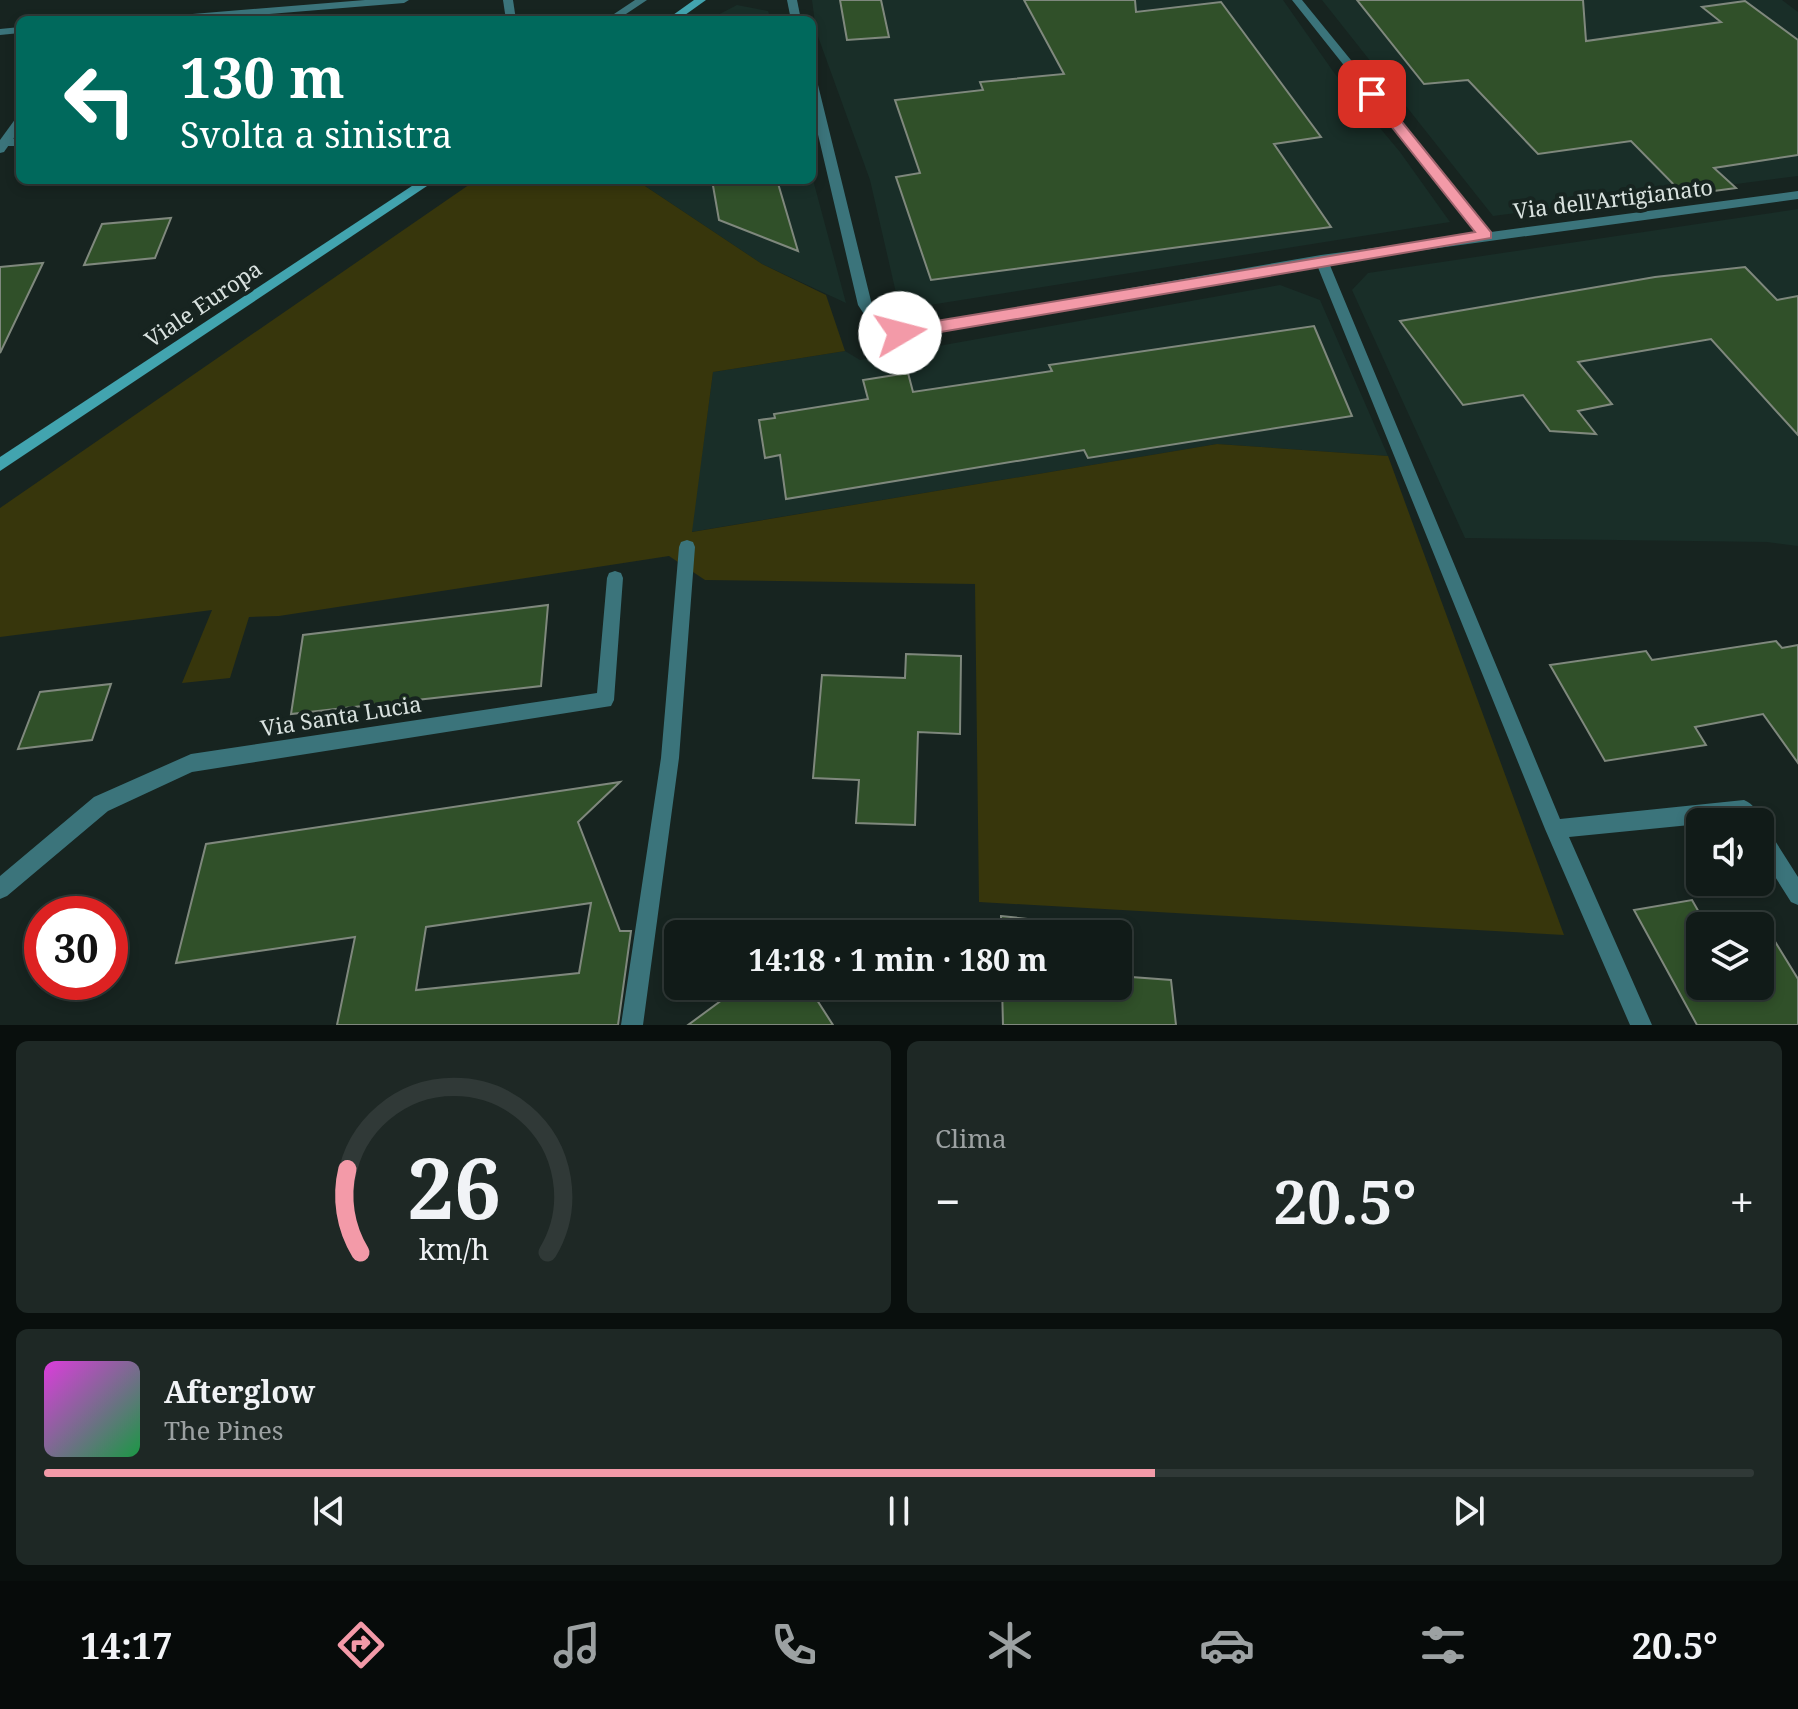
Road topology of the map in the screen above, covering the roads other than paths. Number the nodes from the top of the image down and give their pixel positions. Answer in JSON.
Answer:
{"nodes":[{"id":1,"x":404,"y":0,"type":"edge"},
{"id":2,"x":642,"y":0,"type":"edge"},
{"id":3,"x":701,"y":0,"type":"edge"},
{"id":4,"x":776,"y":0,"type":"edge"},
{"id":5,"x":1297,"y":0,"type":"edge"},
{"id":6,"x":792,"y":2,"type":"edge"},
{"id":7,"x":206,"y":16,"type":"edge"},
{"id":8,"x":616,"y":16,"type":"edge"},
{"id":9,"x":677,"y":16,"type":"edge"},
{"id":10,"x":816,"y":102,"type":"edge"},
{"id":11,"x":16,"y":126,"type":"edge"},
{"id":12,"x":2,"y":146,"type":"edge"},
{"id":13,"x":424,"y":184,"type":"edge"},
{"id":14,"x":1798,"y":195,"type":"edge"},
{"id":15,"x":1486,"y":235,"type":"junction"},
{"id":16,"x":1321,"y":260,"type":"junction"},
{"id":17,"x":0,"y":465,"type":"edge"},
{"id":18,"x":687,"y":547,"type":"dead end"},
{"id":19,"x":615,"y":578,"type":"dead end"},
{"id":20,"x":1686,"y":816,"type":"edge"},
{"id":21,"x":1555,"y":829,"type":"junction"},
{"id":22,"x":1774,"y":857,"type":"edge"},
{"id":23,"x":0,"y":889,"type":"edge"},
{"id":24,"x":1798,"y":895,"type":"edge"},
{"id":25,"x":632,"y":1025,"type":"edge"},
{"id":26,"x":1641,"y":1025,"type":"edge"}],
"edges":[{"from":1,"to":7,"type":"street"},
{"from":2,"to":8,"type":"street"},
{"from":3,"to":9,"type":"main road"},
{"from":4,"to":6,"type":"street"},
{"from":5,"to":15,"type":"street"},
{"from":10,"to":16,"type":"street","name":"Via dell'Artigianato"},
{"from":11,"to":12,"type":"street"},
{"from":13,"to":17,"type":"main road","name":"Viale Europa"},
{"from":14,"to":15,"type":"street","name":"Via dell'Artigianato"},
{"from":15,"to":16,"type":"street","name":"Via dell'Artigianato"},
{"from":16,"to":21,"type":"street"},
{"from":18,"to":25,"type":"street"},
{"from":19,"to":23,"type":"street","name":"Via Santa Lucia"},
{"from":20,"to":21,"type":"street"},
{"from":21,"to":26,"type":"street"},
{"from":22,"to":24,"type":"street"}]}
